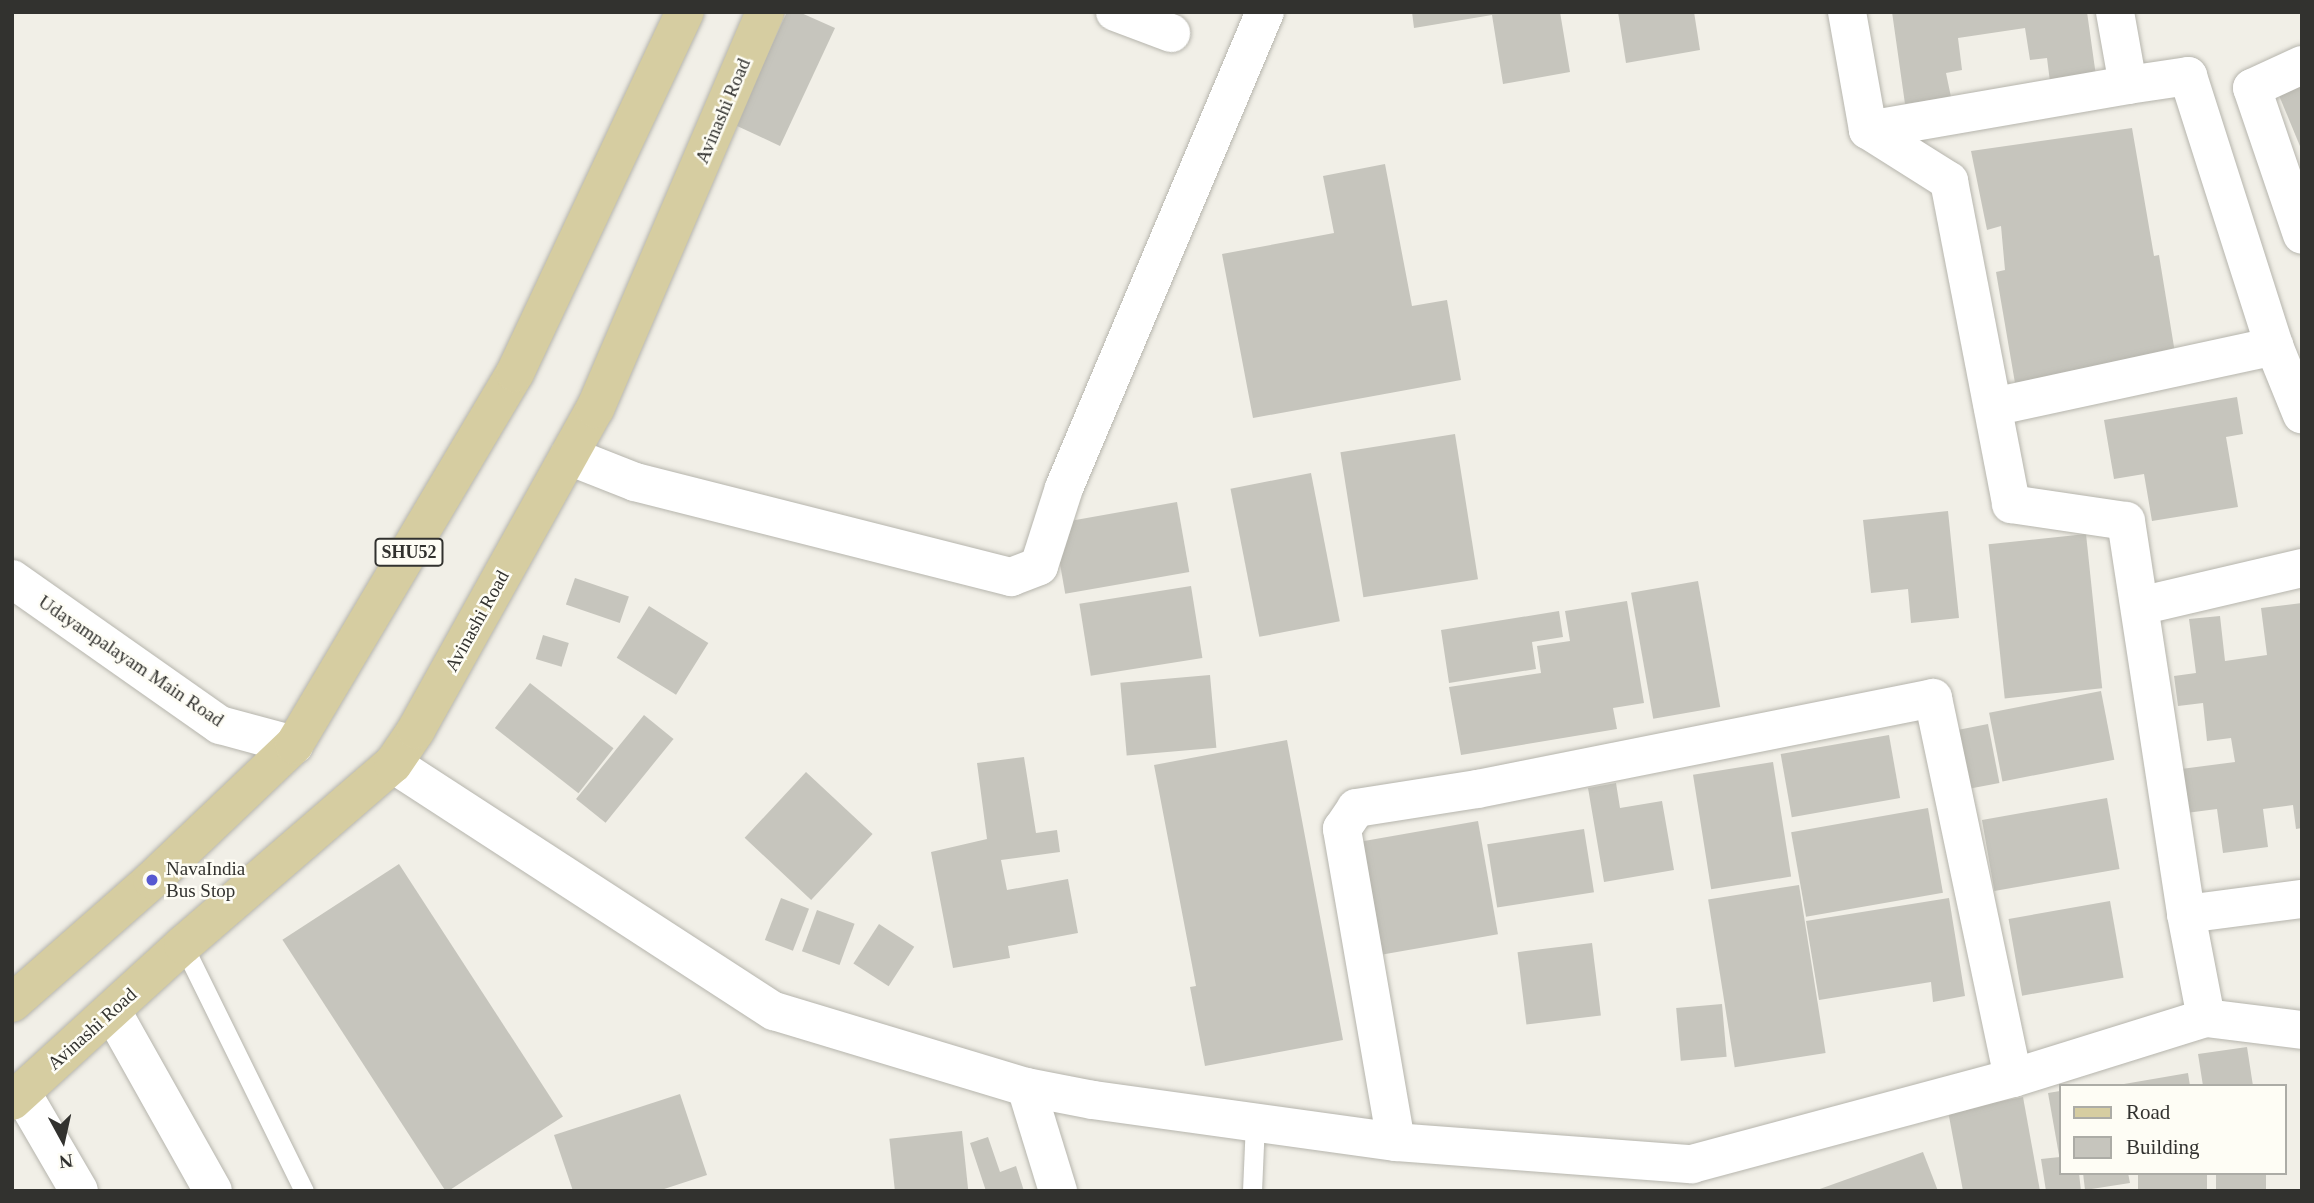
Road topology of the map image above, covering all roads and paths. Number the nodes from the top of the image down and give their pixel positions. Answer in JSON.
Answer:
{"nodes":[{"id":1,"x":685,"y":12,"type":"edge"},
{"id":2,"x":765,"y":12,"type":"edge"},
{"id":3,"x":1115,"y":12,"type":"edge"},
{"id":4,"x":1265,"y":12,"type":"edge"},
{"id":5,"x":1847,"y":12,"type":"edge"},
{"id":6,"x":2115,"y":12,"type":"edge"},
{"id":7,"x":1171,"y":33,"type":"dead end"},
{"id":8,"x":2302,"y":65,"type":"edge"},
{"id":9,"x":2128,"y":85,"type":"junction"},
{"id":10,"x":1868,"y":130,"type":"junction"},
{"id":11,"x":2302,"y":235,"type":"edge"},
{"id":12,"x":2274,"y":346,"type":"junction"},
{"id":13,"x":1993,"y":407,"type":"junction"},
{"id":14,"x":2302,"y":415,"type":"edge"},
{"id":15,"x":569,"y":456,"type":"junction"},
{"id":16,"x":2302,"y":568,"type":"edge"},
{"id":17,"x":12,"y":579,"type":"edge"},
{"id":18,"x":2140,"y":606,"type":"junction"},
{"id":19,"x":294,"y":745,"type":"junction"},
{"id":20,"x":393,"y":764,"type":"junction"},
{"id":21,"x":2302,"y":899,"type":"edge"},
{"id":22,"x":2186,"y":914,"type":"junction"},
{"id":23,"x":184,"y":945,"type":"junction"},
{"id":24,"x":12,"y":1003,"type":"edge"},
{"id":25,"x":112,"y":1011,"type":"junction"},
{"id":26,"x":2206,"y":1018,"type":"junction"},
{"id":27,"x":2302,"y":1030,"type":"edge"},
{"id":28,"x":2013,"y":1079,"type":"junction"},
{"id":29,"x":1026,"y":1087,"type":"junction"},
{"id":30,"x":17,"y":1097,"type":"edge"},
{"id":31,"x":1255,"y":1123,"type":"junction"},
{"id":32,"x":1395,"y":1142,"type":"junction"},
{"id":33,"x":79,"y":1191,"type":"edge"},
{"id":34,"x":213,"y":1191,"type":"edge"},
{"id":35,"x":304,"y":1191,"type":"edge"},
{"id":36,"x":1058,"y":1191,"type":"edge"},
{"id":37,"x":1252,"y":1191,"type":"edge"}],
"edges":[{"from":1,"to":19,"type":"main road","number":"SHU52"},
{"from":2,"to":15,"type":"main road","name":"Avinashi Road"},
{"from":3,"to":7,"type":"street"},
{"from":4,"to":15,"type":"street"},
{"from":5,"to":10,"type":"street"},
{"from":6,"to":9,"type":"street"},
{"from":8,"to":11,"type":"street"},
{"from":9,"to":10,"type":"street"},
{"from":9,"to":12,"type":"street"},
{"from":10,"to":13,"type":"street"},
{"from":12,"to":13,"type":"street"},
{"from":12,"to":14,"type":"street"},
{"from":13,"to":18,"type":"street"},
{"from":15,"to":20,"type":"main road","name":"Avinashi Road"},
{"from":16,"to":18,"type":"street"},
{"from":17,"to":19,"type":"street","name":"Udayampalayam Main Road"},
{"from":18,"to":22,"type":"street"},
{"from":19,"to":24,"type":"main road","number":"SHU52"},
{"from":20,"to":23,"type":"main road","name":"Avinashi Road"},
{"from":20,"to":29,"type":"street"},
{"from":21,"to":22,"type":"street"},
{"from":22,"to":26,"type":"street"},
{"from":23,"to":25,"type":"main road","name":"Avinashi Road"},
{"from":23,"to":35,"type":"lane"},
{"from":25,"to":30,"type":"main road","name":"Avinashi Road"},
{"from":25,"to":34,"type":"street"},
{"from":26,"to":27,"type":"street"},
{"from":26,"to":28,"type":"street"},
{"from":28,"to":32,"type":"street"},
{"from":28,"to":32,"type":"street"},
{"from":29,"to":31,"type":"street"},
{"from":29,"to":36,"type":"street"},
{"from":30,"to":33,"type":"street"},
{"from":31,"to":32,"type":"street"},
{"from":31,"to":37,"type":"lane"}]}
